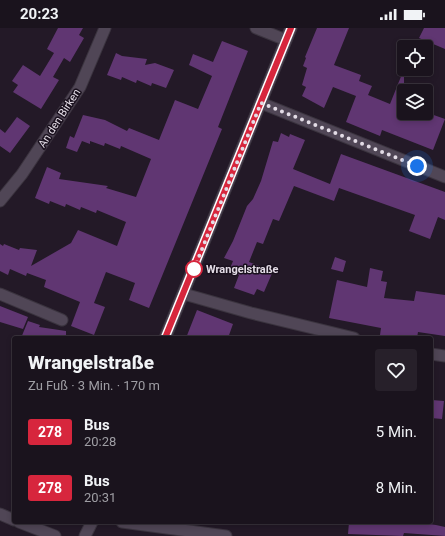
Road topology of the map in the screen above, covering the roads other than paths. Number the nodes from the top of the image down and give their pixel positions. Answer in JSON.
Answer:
{"nodes":[{"id":1,"x":105,"y":28,"type":"edge"},
{"id":2,"x":256,"y":28,"type":"edge"},
{"id":3,"x":290,"y":28,"type":"edge"},
{"id":4,"x":286,"y":40,"type":"junction"},
{"id":5,"x":261,"y":103,"type":"junction"},
{"id":6,"x":445,"y":177,"type":"edge"},
{"id":7,"x":0,"y":200,"type":"edge"},
{"id":8,"x":0,"y":294,"type":"edge"},
{"id":9,"x":184,"y":294,"type":"junction"},
{"id":10,"x":62,"y":320,"type":"dead end"},
{"id":11,"x":166,"y":336,"type":"edge"},
{"id":12,"x":346,"y":336,"type":"edge"},
{"id":13,"x":433,"y":354,"type":"edge"},
{"id":14,"x":445,"y":356,"type":"edge"},
{"id":15,"x":0,"y":514,"type":"edge"},
{"id":16,"x":12,"y":519,"type":"edge"},
{"id":17,"x":24,"y":524,"type":"edge"},
{"id":18,"x":91,"y":524,"type":"edge"},
{"id":19,"x":137,"y":524,"type":"edge"},
{"id":20,"x":55,"y":536,"type":"edge"},
{"id":21,"x":85,"y":536,"type":"edge"},
{"id":22,"x":226,"y":536,"type":"edge"}],
"edges":[{"from":1,"to":7,"type":"street","name":"An den Birken"},
{"from":2,"to":4,"type":"street"},
{"from":3,"to":4,"type":"street"},
{"from":4,"to":5,"type":"street"},
{"from":5,"to":6,"type":"street"},
{"from":5,"to":9,"type":"street"},
{"from":8,"to":10,"type":"street"},
{"from":9,"to":11,"type":"street"},
{"from":9,"to":12,"type":"street"},
{"from":13,"to":14,"type":"street"},
{"from":15,"to":16,"type":"street"},
{"from":17,"to":20,"type":"street"},
{"from":18,"to":21,"type":"street"},
{"from":19,"to":22,"type":"street"}]}
